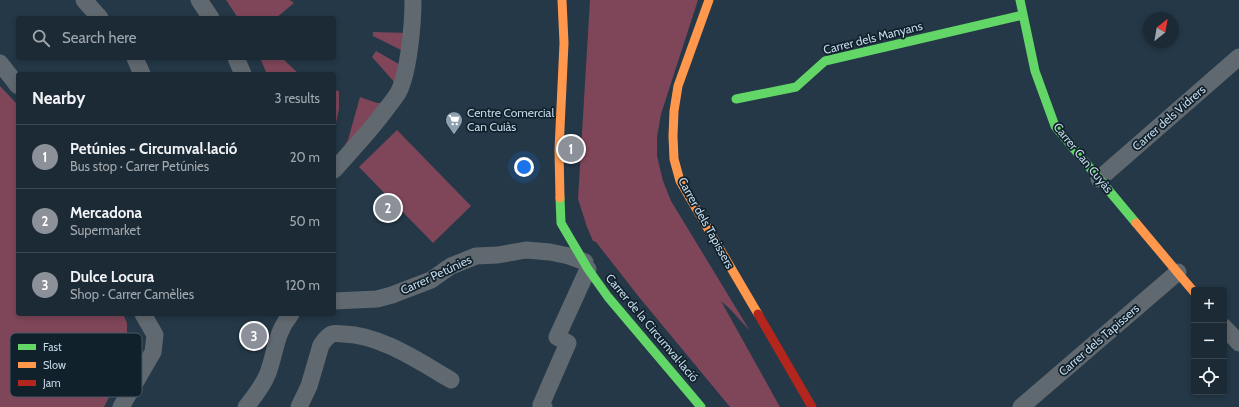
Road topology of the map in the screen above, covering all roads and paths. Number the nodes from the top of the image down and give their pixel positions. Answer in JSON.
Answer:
{"nodes":[{"id":1,"x":84,"y":0,"type":"edge"},
{"id":2,"x":199,"y":0,"type":"edge"},
{"id":3,"x":413,"y":0,"type":"edge"},
{"id":4,"x":562,"y":0,"type":"edge"},
{"id":5,"x":709,"y":0,"type":"edge"},
{"id":6,"x":1020,"y":0,"type":"edge"},
{"id":7,"x":1023,"y":15,"type":"junction"},
{"id":8,"x":98,"y":16,"type":"edge"},
{"id":9,"x":210,"y":16,"type":"edge"},
{"id":10,"x":1239,"y":56,"type":"edge"},
{"id":11,"x":136,"y":60,"type":"edge"},
{"id":12,"x":237,"y":60,"type":"edge"},
{"id":13,"x":0,"y":63,"type":"edge"},
{"id":14,"x":141,"y":72,"type":"edge"},
{"id":15,"x":242,"y":72,"type":"edge"},
{"id":16,"x":16,"y":83,"type":"edge"},
{"id":17,"x":736,"y":99,"type":"dead end"},
{"id":18,"x":336,"y":168,"type":"edge"},
{"id":19,"x":1099,"y":179,"type":"junction"},
{"id":20,"x":586,"y":266,"type":"junction"},
{"id":21,"x":1178,"y":272,"type":"junction"},
{"id":22,"x":1191,"y":288,"type":"edge"},
{"id":23,"x":336,"y":300,"type":"edge"},
{"id":24,"x":144,"y":316,"type":"edge"},
{"id":25,"x":289,"y":316,"type":"edge"},
{"id":26,"x":1227,"y":330,"type":"edge"},
{"id":27,"x":1239,"y":343,"type":"edge"},
{"id":28,"x":142,"y":371,"type":"edge"},
{"id":29,"x":451,"y":380,"type":"dead end"},
{"id":30,"x":127,"y":397,"type":"edge"},
{"id":31,"x":121,"y":407,"type":"edge"},
{"id":32,"x":246,"y":407,"type":"edge"},
{"id":33,"x":299,"y":407,"type":"edge"},
{"id":34,"x":544,"y":407,"type":"edge"},
{"id":35,"x":701,"y":407,"type":"edge"},
{"id":36,"x":812,"y":407,"type":"edge"},
{"id":37,"x":1021,"y":407,"type":"edge"}],
"edges":[{"from":1,"to":8,"type":"street"},
{"from":2,"to":9,"type":"street"},
{"from":3,"to":18,"type":"street"},
{"from":4,"to":20,"type":"street","name":"Carrer de la Circumval·lació"},
{"from":5,"to":36,"type":"street","name":"Carrer dels Tapissers"},
{"from":6,"to":7,"type":"street","name":"Carrer Can Cuyàs"},
{"from":7,"to":17,"type":"street","name":"Carrer dels Manyans"},
{"from":7,"to":19,"type":"street","name":"Carrer Can Cuyàs"},
{"from":10,"to":19,"type":"street","name":"Carrer dels Vidrers"},
{"from":11,"to":14,"type":"street"},
{"from":12,"to":15,"type":"street"},
{"from":13,"to":16,"type":"street"},
{"from":19,"to":21,"type":"street","name":"Carrer Can Cuyàs"},
{"from":20,"to":23,"type":"street","name":"Carrer Petúnies"},
{"from":20,"to":34,"type":"street"},
{"from":20,"to":35,"type":"street","name":"Carrer de la Circumval·lació"},
{"from":21,"to":22,"type":"street","name":"Carrer Can Cuyàs"},
{"from":21,"to":37,"type":"street","name":"Carrer dels Tapissers"},
{"from":24,"to":28,"type":"street"},
{"from":25,"to":32,"type":"street"},
{"from":26,"to":27,"type":"street"},
{"from":29,"to":33,"type":"street"},
{"from":30,"to":31,"type":"street"}]}
